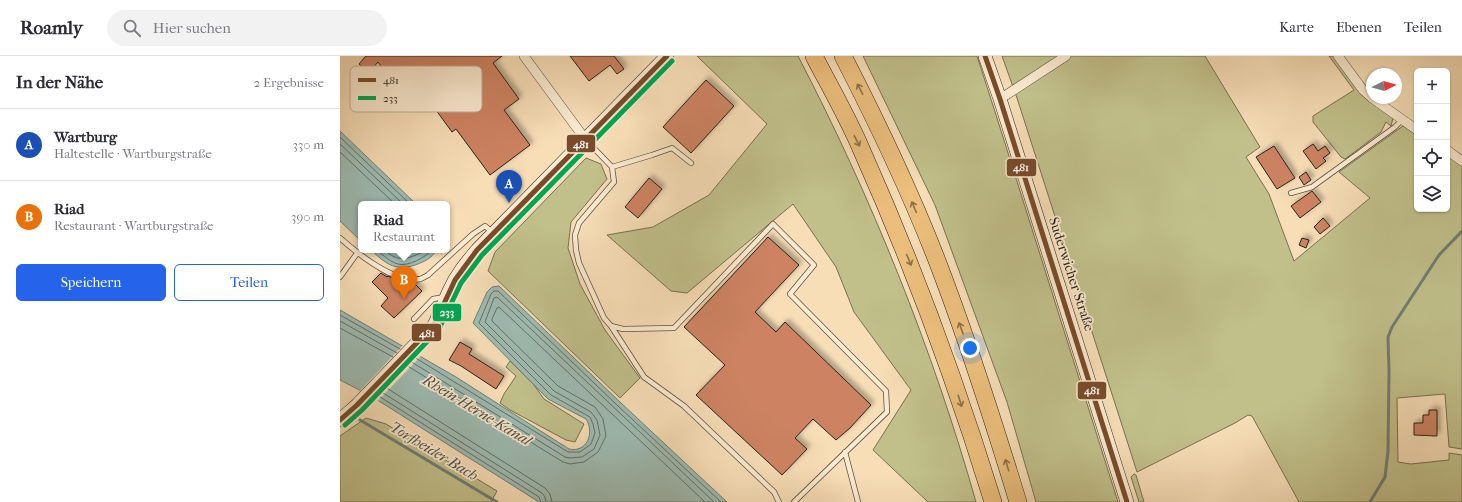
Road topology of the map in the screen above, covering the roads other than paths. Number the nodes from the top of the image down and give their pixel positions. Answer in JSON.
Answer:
{"nodes":[{"id":1,"x":524,"y":56,"type":"edge"},
{"id":2,"x":667,"y":56,"type":"edge"},
{"id":3,"x":814,"y":56,"type":"edge"},
{"id":4,"x":843,"y":56,"type":"edge"},
{"id":5,"x":985,"y":56,"type":"edge"},
{"id":6,"x":1066,"y":56,"type":"edge"},
{"id":7,"x":1338,"y":56,"type":"edge"},
{"id":8,"x":1366,"y":93,"type":"edge"},
{"id":9,"x":1000,"y":99,"type":"junction"},
{"id":10,"x":1380,"y":104,"type":"edge"},
{"id":11,"x":1402,"y":120,"type":"junction"},
{"id":12,"x":1414,"y":128,"type":"edge"},
{"id":13,"x":585,"y":139,"type":"junction"},
{"id":14,"x":1450,"y":152,"type":"edge"},
{"id":15,"x":1462,"y":160,"type":"edge"},
{"id":16,"x":691,"y":163,"type":"dead end"},
{"id":17,"x":612,"y":167,"type":"junction"},
{"id":18,"x":1291,"y":193,"type":"dead end"},
{"id":19,"x":493,"y":234,"type":"junction"},
{"id":20,"x":340,"y":238,"type":"edge"},
{"id":21,"x":358,"y":252,"type":"joint"},
{"id":22,"x":359,"y":253,"type":"edge"},
{"id":23,"x":340,"y":277,"type":"edge"},
{"id":24,"x":447,"y":297,"type":"junction"},
{"id":25,"x":414,"y":318,"type":"dead end"},
{"id":26,"x":611,"y":326,"type":"junction"},
{"id":27,"x":340,"y":420,"type":"edge"},
{"id":28,"x":845,"y":452,"type":"junction"},
{"id":29,"x":779,"y":502,"type":"edge"},
{"id":30,"x":794,"y":502,"type":"edge"},
{"id":31,"x":858,"y":502,"type":"edge"},
{"id":32,"x":993,"y":502,"type":"edge"},
{"id":33,"x":1018,"y":502,"type":"edge"},
{"id":34,"x":1127,"y":502,"type":"edge"}],
"edges":[{"from":1,"to":13,"type":"street"},
{"from":2,"to":13,"type":"main road"},
{"from":3,"to":32,"type":"highway","one_way":true},
{"from":33,"to":4,"type":"highway","one_way":true},
{"from":5,"to":9,"type":"main road","name":"Suderwicher Straße"},
{"from":6,"to":9,"type":"street"},
{"from":7,"to":8,"type":"street"},
{"from":9,"to":34,"type":"main road","name":"Suderwicher Straße"},
{"from":10,"to":11,"type":"street"},
{"from":11,"to":12,"type":"street"},
{"from":11,"to":18,"type":"lane"},
{"from":13,"to":17,"type":"lane"},
{"from":13,"to":19,"type":"main road"},
{"from":14,"to":15,"type":"street"},
{"from":16,"to":17,"type":"lane"},
{"from":17,"to":26,"type":"lane"},
{"from":19,"to":22,"type":"lane"},
{"from":19,"to":24,"type":"main road"},
{"from":20,"to":21,"type":"lane"},
{"from":21,"to":23,"type":"lane"},
{"from":24,"to":25,"type":"lane"},
{"from":24,"to":27,"type":"main road"},
{"from":26,"to":28,"type":"lane"},
{"from":26,"to":29,"type":"lane"},
{"from":28,"to":30,"type":"lane"},
{"from":28,"to":31,"type":"lane"}]}
